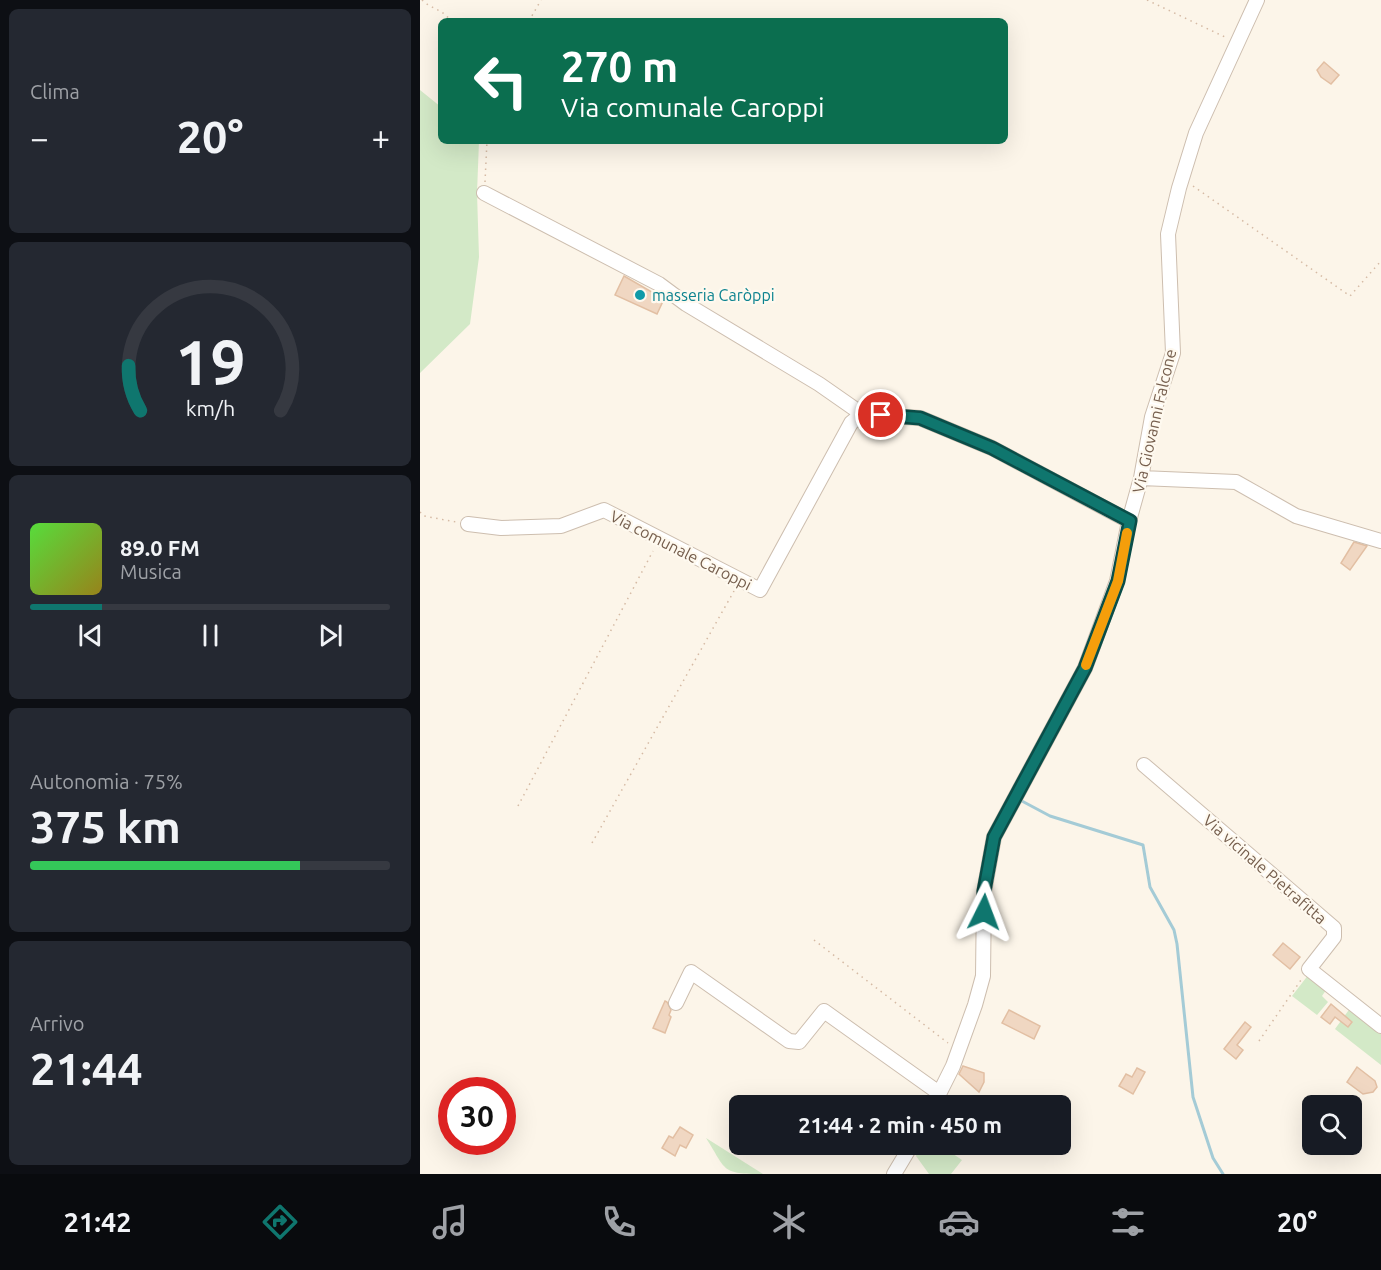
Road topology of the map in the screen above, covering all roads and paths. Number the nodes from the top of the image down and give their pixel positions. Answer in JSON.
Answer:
{"nodes":[{"id":1,"x":422,"y":0,"type":"edge"},
{"id":2,"x":541,"y":0,"type":"edge"},
{"id":3,"x":1147,"y":0,"type":"edge"},
{"id":4,"x":1257,"y":0,"type":"edge"},
{"id":5,"x":447,"y":18,"type":"edge"},
{"id":6,"x":531,"y":18,"type":"edge"},
{"id":7,"x":1238,"y":44,"type":"junction"},
{"id":8,"x":487,"y":144,"type":"edge"},
{"id":9,"x":1182,"y":179,"type":"junction"},
{"id":10,"x":484,"y":193,"type":"joint"},
{"id":11,"x":1381,"y":261,"type":"edge"},
{"id":12,"x":861,"y":414,"type":"junction"},
{"id":13,"x":1142,"y":478,"type":"junction"},
{"id":14,"x":420,"y":512,"type":"edge"},
{"id":15,"x":1130,"y":521,"type":"junction"},
{"id":16,"x":468,"y":524,"type":"joint"},
{"id":17,"x":659,"y":539,"type":"junction"},
{"id":18,"x":1381,"y":541,"type":"edge"},
{"id":19,"x":741,"y":580,"type":"junction"},
{"id":20,"x":1144,"y":765,"type":"dead end"},
{"id":21,"x":518,"y":806,"type":"dead end"},
{"id":22,"x":592,"y":843,"type":"dead end"},
{"id":23,"x":814,"y":940,"type":"dead end"},
{"id":24,"x":1309,"y":969,"type":"junction"},
{"id":25,"x":676,"y":1003,"type":"dead end"},
{"id":26,"x":1381,"y":1026,"type":"edge"},
{"id":27,"x":1259,"y":1041,"type":"dead end"},
{"id":28,"x":958,"y":1051,"type":"junction"},
{"id":29,"x":931,"y":1095,"type":"edge"},
{"id":30,"x":938,"y":1095,"type":"edge"},
{"id":31,"x":905,"y":1155,"type":"edge"},
{"id":32,"x":894,"y":1174,"type":"edge"}],
"edges":[{"from":1,"to":5,"type":"path"},
{"from":2,"to":6,"type":"path"},
{"from":3,"to":7,"type":"path"},
{"from":4,"to":7,"type":"street","name":"Via Giovanni Falcone"},
{"from":7,"to":9,"type":"street","name":"Via Giovanni Falcone"},
{"from":8,"to":10,"type":"path"},
{"from":9,"to":11,"type":"path"},
{"from":9,"to":13,"type":"street","name":"Via Giovanni Falcone"},
{"from":10,"to":12,"type":"street"},
{"from":12,"to":15,"type":"street"},
{"from":12,"to":19,"type":"street","name":"Via comunale Caroppi"},
{"from":13,"to":15,"type":"street","name":"Via Giovanni Falcone"},
{"from":13,"to":18,"type":"street"},
{"from":14,"to":16,"type":"path"},
{"from":15,"to":28,"type":"street","name":"Via Giovanni Falcone"},
{"from":16,"to":17,"type":"street","name":"Via comunale Caroppi"},
{"from":17,"to":19,"type":"street","name":"Via comunale Caroppi"},
{"from":17,"to":21,"type":"path"},
{"from":19,"to":22,"type":"path"},
{"from":20,"to":24,"type":"street","name":"Via vicinale Pietrafitta"},
{"from":23,"to":28,"type":"path"},
{"from":24,"to":26,"type":"street"},
{"from":24,"to":27,"type":"path"},
{"from":25,"to":29,"type":"street"},
{"from":28,"to":30,"type":"street","name":"Via Giovanni Falcone"},
{"from":31,"to":32,"type":"street"}]}
